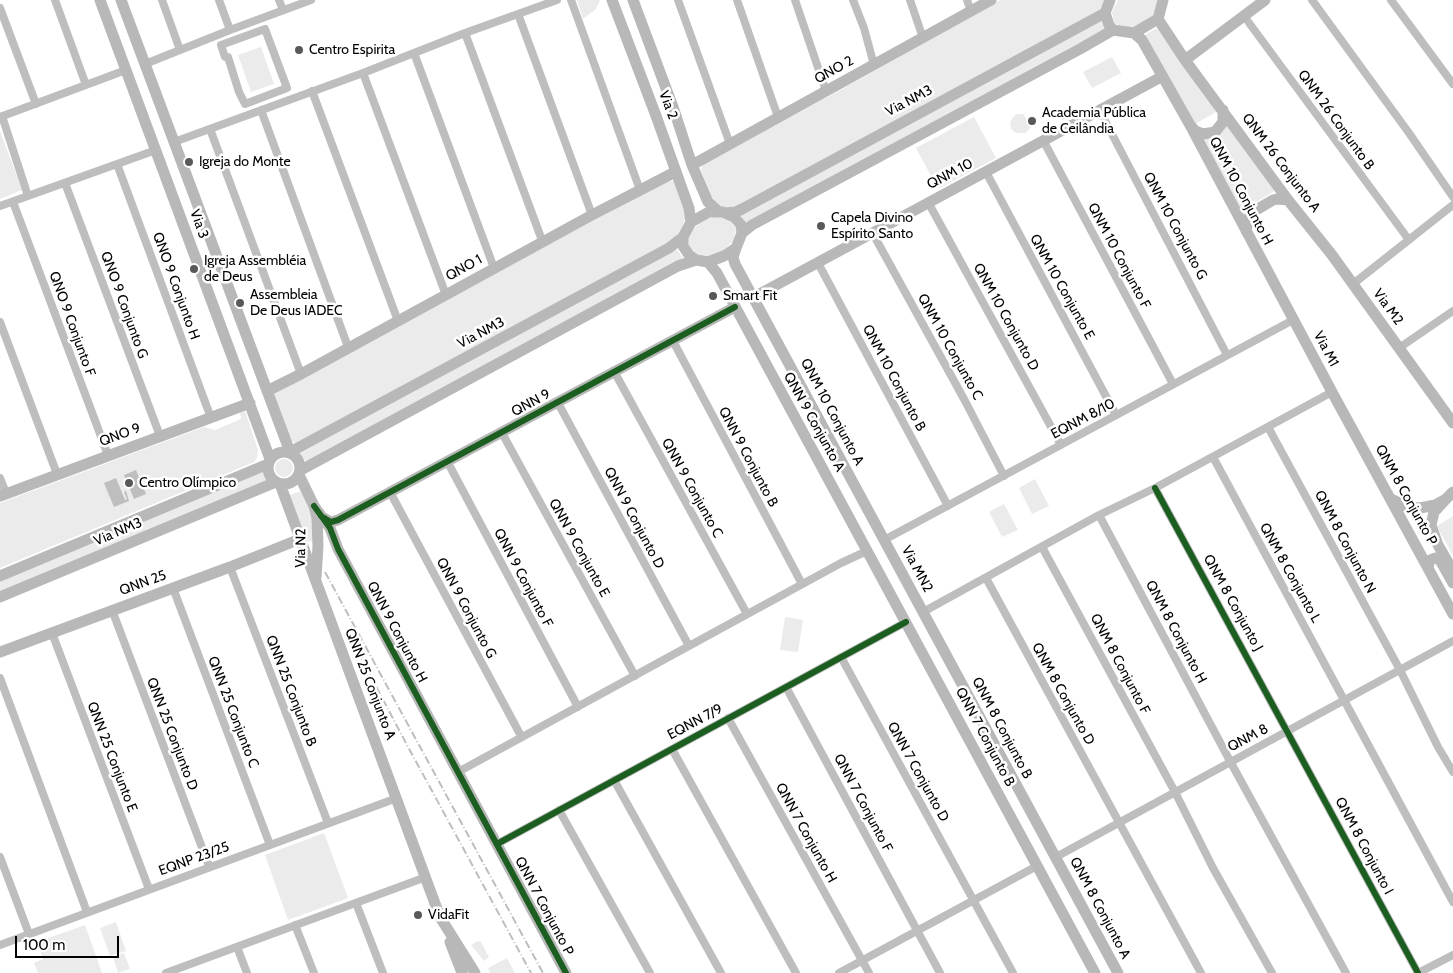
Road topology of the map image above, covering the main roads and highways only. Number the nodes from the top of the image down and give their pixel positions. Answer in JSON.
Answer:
{"nodes":[{"id":1,"x":100,"y":0,"type":"edge"},
{"id":2,"x":121,"y":0,"type":"edge"},
{"id":3,"x":612,"y":0,"type":"edge"},
{"id":4,"x":633,"y":0,"type":"edge"},
{"id":5,"x":991,"y":0,"type":"edge"},
{"id":6,"x":1110,"y":0,"type":"edge"},
{"id":7,"x":1163,"y":0,"type":"edge"},
{"id":8,"x":1265,"y":0,"type":"edge"},
{"id":9,"x":969,"y":5,"type":"edge"},
{"id":10,"x":1105,"y":14,"type":"junction"},
{"id":11,"x":1158,"y":19,"type":"junction"},
{"id":12,"x":1113,"y":30,"type":"junction"},
{"id":13,"x":1134,"y":34,"type":"junction"},
{"id":14,"x":1185,"y":60,"type":"junction"},
{"id":15,"x":1162,"y":77,"type":"junction"},
{"id":16,"x":673,"y":107,"type":"junction"},
{"id":17,"x":1223,"y":110,"type":"junction"},
{"id":18,"x":655,"y":113,"type":"junction"},
{"id":19,"x":1190,"y":125,"type":"junction"},
{"id":20,"x":680,"y":128,"type":"junction"},
{"id":21,"x":662,"y":134,"type":"junction"},
{"id":22,"x":692,"y":165,"type":"junction"},
{"id":23,"x":675,"y":172,"type":"junction"},
{"id":24,"x":1288,"y":200,"type":"junction"},
{"id":25,"x":176,"y":206,"type":"junction"},
{"id":26,"x":722,"y":212,"type":"junction"},
{"id":27,"x":691,"y":222,"type":"junction"},
{"id":28,"x":1246,"y":231,"type":"junction"},
{"id":29,"x":742,"y":233,"type":"junction"},
{"id":30,"x":683,"y":237,"type":"junction"},
{"id":31,"x":736,"y":248,"type":"junction"},
{"id":32,"x":215,"y":253,"type":"junction"},
{"id":33,"x":702,"y":261,"type":"junction"},
{"id":34,"x":204,"y":281,"type":"junction"},
{"id":35,"x":1353,"y":284,"type":"joint"},
{"id":36,"x":754,"y":297,"type":"junction"},
{"id":37,"x":735,"y":307,"type":"junction"},
{"id":38,"x":1293,"y":320,"type":"joint"},
{"id":39,"x":249,"y":345,"type":"junction"},
{"id":40,"x":779,"y":390,"type":"junction"},
{"id":41,"x":267,"y":391,"type":"junction"},
{"id":42,"x":1332,"y":392,"type":"joint"},
{"id":43,"x":250,"y":403,"type":"junction"},
{"id":44,"x":1453,"y":423,"type":"edge"},
{"id":45,"x":290,"y":452,"type":"junction"},
{"id":46,"x":838,"y":454,"type":"junction"},
{"id":47,"x":269,"y":462,"type":"junction"},
{"id":48,"x":300,"y":472,"type":"junction"},
{"id":49,"x":278,"y":483,"type":"junction"},
{"id":50,"x":834,"y":488,"type":"junction"},
{"id":51,"x":3,"y":495,"type":"edge"},
{"id":52,"x":1451,"y":496,"type":"edge"},
{"id":53,"x":1389,"y":498,"type":"junction"},
{"id":54,"x":314,"y":506,"type":"junction"},
{"id":55,"x":334,"y":524,"type":"junction"},
{"id":56,"x":884,"y":540,"type":"joint"},
{"id":57,"x":300,"y":542,"type":"junction"},
{"id":58,"x":318,"y":546,"type":"junction"},
{"id":59,"x":338,"y":549,"type":"junction"},
{"id":60,"x":890,"y":551,"type":"junction"},
{"id":61,"x":1428,"y":567,"type":"junction"},
{"id":62,"x":1453,"y":572,"type":"edge"},
{"id":63,"x":0,"y":576,"type":"edge"},
{"id":64,"x":315,"y":581,"type":"junction"},
{"id":65,"x":1453,"y":583,"type":"edge"},
{"id":66,"x":0,"y":597,"type":"edge"},
{"id":67,"x":923,"y":612,"type":"joint"},
{"id":68,"x":1453,"y":614,"type":"edge"},
{"id":69,"x":907,"y":624,"type":"junction"},
{"id":70,"x":0,"y":652,"type":"edge"},
{"id":71,"x":954,"y":671,"type":"junction"},
{"id":72,"x":950,"y":703,"type":"junction"},
{"id":73,"x":1003,"y":762,"type":"junction"},
{"id":74,"x":458,"y":772,"type":"joint"},
{"id":75,"x":1056,"y":857,"type":"joint"},
{"id":76,"x":440,"y":917,"type":"junction"},
{"id":77,"x":1083,"y":951,"type":"junction"},
{"id":78,"x":462,"y":973,"type":"edge"},
{"id":79,"x":475,"y":973,"type":"edge"},
{"id":80,"x":566,"y":973,"type":"edge"},
{"id":81,"x":1096,"y":973,"type":"edge"},
{"id":82,"x":1100,"y":973,"type":"edge"},
{"id":83,"x":1118,"y":973,"type":"edge"}],
"edges":[{"from":1,"to":25,"type":"main road","name":"Via 3"},
{"from":2,"to":32,"type":"main road","name":"Via 3"},
{"from":3,"to":18,"type":"main road","name":"Via 2"},
{"from":4,"to":16,"type":"main road","name":"Via 2"},
{"from":5,"to":9,"type":"main road","name":"QNO 2"},
{"from":6,"to":10,"type":"main road"},
{"from":7,"to":11,"type":"main road"},
{"from":8,"to":14,"type":"main road"},
{"from":9,"to":22,"type":"main road","name":"QNO 2"},
{"from":10,"to":12,"type":"main road"},
{"from":10,"to":26,"type":"main road","name":"Via NM3"},
{"from":11,"to":13,"type":"main road"},
{"from":11,"to":14,"type":"main road"},
{"from":12,"to":13,"type":"main road"},
{"from":12,"to":29,"type":"main road"},
{"from":13,"to":15,"type":"main road"},
{"from":14,"to":17,"type":"main road","name":"QNM 26 Conjunto A"},
{"from":15,"to":19,"type":"main road","name":"QNM 10 Conjunto H"},
{"from":15,"to":36,"type":"main road","name":"QNM 10"},
{"from":16,"to":18,"type":"main road"},
{"from":16,"to":20,"type":"main road","name":"Via 2"},
{"from":17,"to":19,"type":"main road"},
{"from":17,"to":24,"type":"main road","name":"QNM 26 Conjunto A"},
{"from":18,"to":21,"type":"main road","name":"Via 2"},
{"from":19,"to":28,"type":"main road","name":"QNM 10 Conjunto H"},
{"from":20,"to":21,"type":"main road"},
{"from":20,"to":22,"type":"main road","name":"Via 2"},
{"from":21,"to":23,"type":"main road","name":"Via 2"},
{"from":22,"to":26,"type":"main road","name":"Via 2"},
{"from":23,"to":27,"type":"main road","name":"Via 2"},
{"from":23,"to":41,"type":"main road","name":"QNO 1"},
{"from":24,"to":28,"type":"main road"},
{"from":24,"to":35,"type":"main road","name":"QNM 26 Conjunto A"},
{"from":25,"to":32,"type":"main road"},
{"from":25,"to":34,"type":"main road","name":"Via 3"},
{"from":26,"to":27,"type":"main road"},
{"from":26,"to":29,"type":"main road"},
{"from":27,"to":30,"type":"main road"},
{"from":28,"to":38,"type":"main road","name":"QNM 10 Conjunto H"},
{"from":29,"to":31,"type":"main road"},
{"from":30,"to":33,"type":"main road"},
{"from":30,"to":45,"type":"main road","name":"Via NM3"},
{"from":31,"to":33,"type":"main road"},
{"from":31,"to":36,"type":"main road"},
{"from":32,"to":39,"type":"main road","name":"Via 3"},
{"from":33,"to":37,"type":"main road"},
{"from":33,"to":48,"type":"main road"},
{"from":34,"to":39,"type":"main road"},
{"from":34,"to":43,"type":"main road","name":"Via 3"},
{"from":35,"to":44,"type":"main road","name":"Via M2"},
{"from":36,"to":46,"type":"main road","name":"QNM 10 Conjunto A"},
{"from":37,"to":40,"type":"main road","name":"QNN 9 Conjunto A"},
{"from":37,"to":55,"type":"main road","name":"QNN 9"},
{"from":38,"to":42,"type":"main road","name":"Via M1"},
{"from":39,"to":41,"type":"main road","name":"Via 3"},
{"from":40,"to":46,"type":"main road"},
{"from":40,"to":50,"type":"main road","name":"QNN 9 Conjunto A"},
{"from":41,"to":45,"type":"main road","name":"Via 3"},
{"from":42,"to":53,"type":"main road","name":"QNM 8 Conjunto P"},
{"from":43,"to":47,"type":"main road","name":"Via 3"},
{"from":43,"to":51,"type":"main road","name":"QNO 9"},
{"from":45,"to":47,"type":"main road"},
{"from":45,"to":48,"type":"main road"},
{"from":46,"to":56,"type":"main road","name":"QNM 10 Conjunto A"},
{"from":47,"to":49,"type":"main road"},
{"from":47,"to":63,"type":"main road","name":"Via NM3"},
{"from":48,"to":49,"type":"main road"},
{"from":48,"to":54,"type":"main road","name":"Via N2"},
{"from":49,"to":57,"type":"main road","name":"Via N2"},
{"from":49,"to":66,"type":"main road","name":"Via NM3"},
{"from":50,"to":60,"type":"main road"},
{"from":50,"to":69,"type":"main road","name":"QNN 9 Conjunto A"},
{"from":52,"to":53,"type":"main road"},
{"from":52,"to":62,"type":"main road"},
{"from":53,"to":61,"type":"main road","name":"QNM 8 Conjunto P"},
{"from":54,"to":55,"type":"main road","name":"QNN 9 Conjunto H"},
{"from":54,"to":58,"type":"main road","name":"Via N2"},
{"from":55,"to":58,"type":"main road","name":"QNN 9"},
{"from":55,"to":59,"type":"main road","name":"QNN 9 Conjunto H"},
{"from":56,"to":60,"type":"main road","name":"Via MN2"},
{"from":57,"to":58,"type":"main road"},
{"from":57,"to":64,"type":"main road","name":"Via N2"},
{"from":57,"to":70,"type":"main road","name":"QNN 25"},
{"from":58,"to":59,"type":"main road"},
{"from":58,"to":64,"type":"main road","name":"Via N2"},
{"from":59,"to":74,"type":"main road","name":"QNN 9 Conjunto H"},
{"from":60,"to":67,"type":"main road","name":"Via MN2"},
{"from":61,"to":65,"type":"main road"},
{"from":61,"to":68,"type":"main road","name":"QNM 8 Conjunto P"},
{"from":64,"to":76,"type":"main road","name":"QNN 25 Conjunto A"},
{"from":67,"to":71,"type":"main road","name":"QNM 8 Conjunto B"},
{"from":69,"to":71,"type":"main road"},
{"from":69,"to":72,"type":"main road","name":"QNN 7 Conjunto B"},
{"from":71,"to":73,"type":"main road","name":"QNM 8 Conjunto B"},
{"from":72,"to":73,"type":"main road"},
{"from":72,"to":77,"type":"main road","name":"QNN 7 Conjunto B"},
{"from":73,"to":75,"type":"main road","name":"QNM 8 Conjunto B"},
{"from":74,"to":80,"type":"main road","name":"QNN 7 Conjunto P"},
{"from":75,"to":83,"type":"main road","name":"QNM 8 Conjunto A"},
{"from":76,"to":78,"type":"main road"},
{"from":76,"to":79,"type":"main road"},
{"from":77,"to":81,"type":"main road"},
{"from":77,"to":82,"type":"main road"}]}
